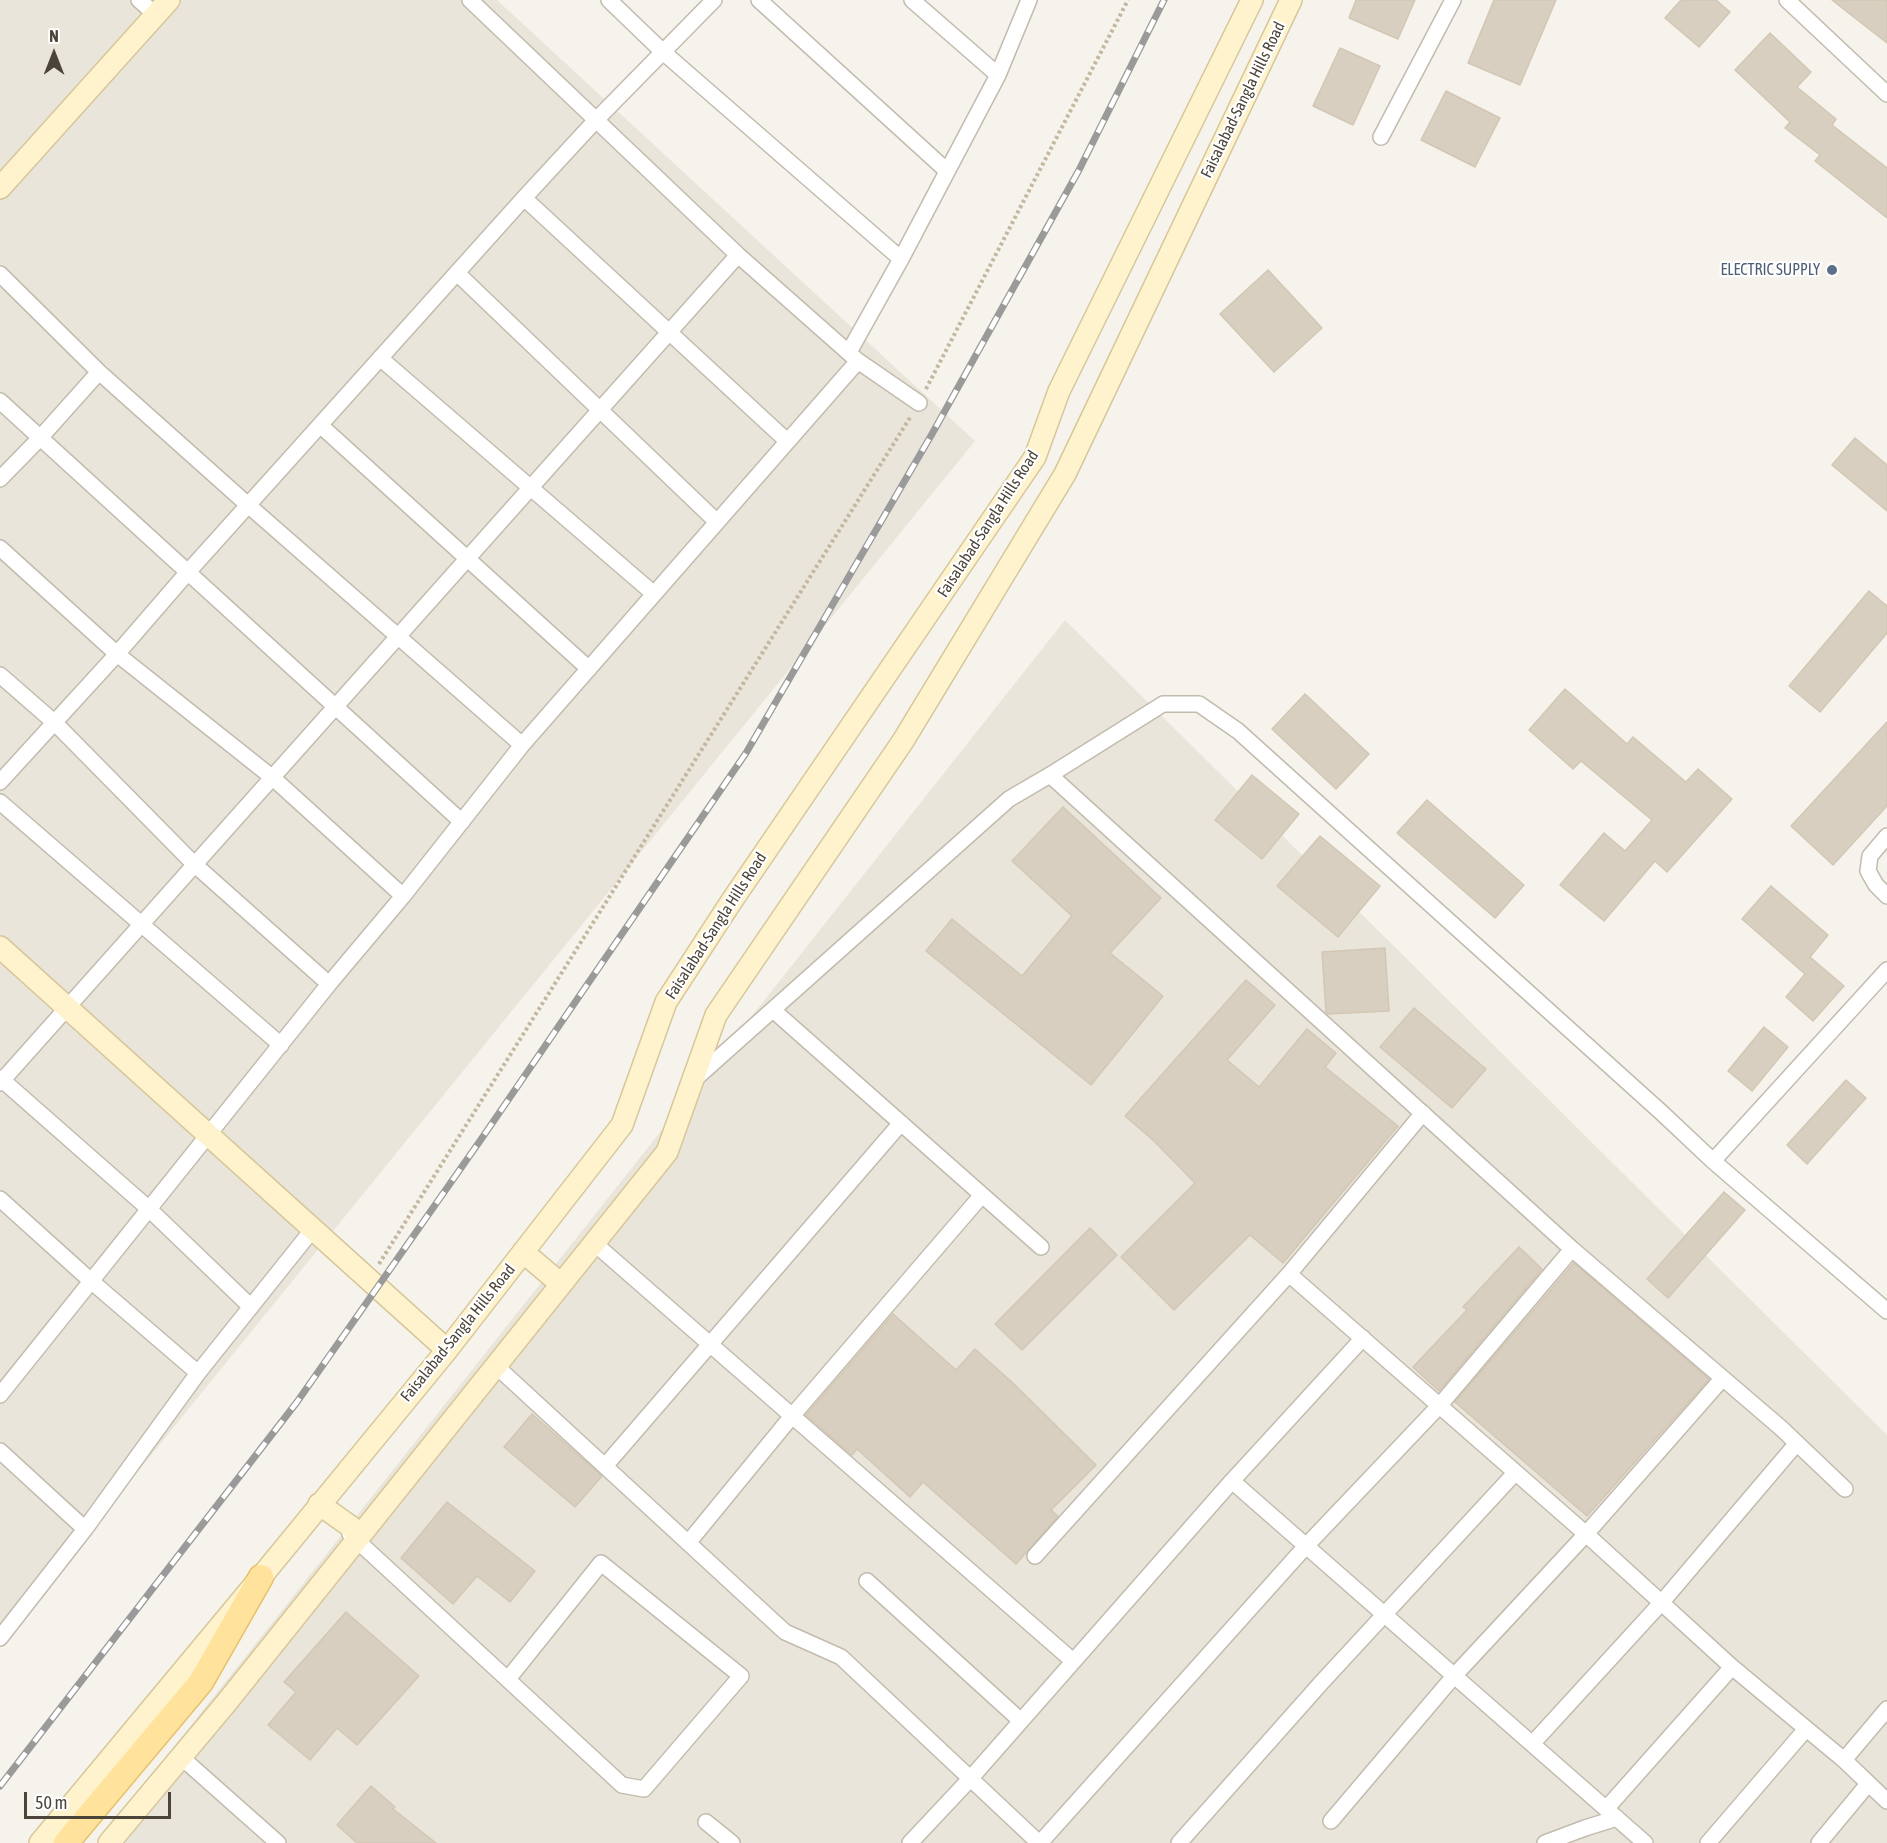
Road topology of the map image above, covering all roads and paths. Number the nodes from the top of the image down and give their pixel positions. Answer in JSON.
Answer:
{"nodes":[{"id":1,"x":139,"y":0,"type":"edge"},
{"id":2,"x":470,"y":0,"type":"edge"},
{"id":3,"x":609,"y":0,"type":"edge"},
{"id":4,"x":714,"y":0,"type":"edge"},
{"id":5,"x":759,"y":0,"type":"edge"},
{"id":6,"x":912,"y":0,"type":"edge"},
{"id":7,"x":1029,"y":0,"type":"edge"},
{"id":8,"x":1128,"y":0,"type":"edge"},
{"id":9,"x":1252,"y":0,"type":"edge"},
{"id":10,"x":1291,"y":0,"type":"edge"},
{"id":11,"x":1453,"y":0,"type":"edge"},
{"id":12,"x":1786,"y":0,"type":"edge"},
{"id":13,"x":162,"y":7,"type":"edge"},
{"id":14,"x":663,"y":52,"type":"junction"},
{"id":15,"x":998,"y":75,"type":"junction"},
{"id":16,"x":1887,"y":94,"type":"edge"},
{"id":17,"x":596,"y":120,"type":"junction"},
{"id":18,"x":1381,"y":137,"type":"dead end"},
{"id":19,"x":947,"y":171,"type":"junction"},
{"id":20,"x":0,"y":188,"type":"edge"},
{"id":21,"x":524,"y":198,"type":"junction"},
{"id":22,"x":738,"y":255,"type":"junction"},
{"id":23,"x":901,"y":259,"type":"junction"},
{"id":24,"x":457,"y":273,"type":"junction"},
{"id":25,"x":0,"y":274,"type":"edge"},
{"id":26,"x":670,"y":333,"type":"junction"},
{"id":27,"x":853,"y":356,"type":"junction"},
{"id":28,"x":380,"y":358,"type":"junction"},
{"id":29,"x":99,"y":372,"type":"junction"},
{"id":30,"x":0,"y":401,"type":"edge"},
{"id":31,"x":919,"y":404,"type":"junction"},
{"id":32,"x":600,"y":410,"type":"junction"},
{"id":33,"x":320,"y":425,"type":"junction"},
{"id":34,"x":40,"y":438,"type":"junction"},
{"id":35,"x":788,"y":441,"type":"junction"},
{"id":36,"x":0,"y":479,"type":"edge"},
{"id":37,"x":531,"y":488,"type":"junction"},
{"id":38,"x":248,"y":505,"type":"junction"},
{"id":39,"x":717,"y":522,"type":"junction"},
{"id":40,"x":0,"y":548,"type":"edge"},
{"id":41,"x":468,"y":560,"type":"junction"},
{"id":42,"x":188,"y":572,"type":"junction"},
{"id":43,"x":654,"y":594,"type":"junction"},
{"id":44,"x":399,"y":637,"type":"junction"},
{"id":45,"x":117,"y":654,"type":"junction"},
{"id":46,"x":589,"y":669,"type":"junction"},
{"id":47,"x":0,"y":675,"type":"edge"},
{"id":48,"x":336,"y":707,"type":"junction"},
{"id":49,"x":55,"y":723,"type":"junction"},
{"id":50,"x":522,"y":745,"type":"junction"},
{"id":51,"x":1050,"y":775,"type":"junction"},
{"id":52,"x":273,"y":778,"type":"junction"},
{"id":53,"x":0,"y":782,"type":"edge"},
{"id":54,"x":0,"y":802,"type":"edge"},
{"id":55,"x":462,"y":822,"type":"junction"},
{"id":56,"x":1887,"y":836,"type":"edge"},
{"id":57,"x":194,"y":864,"type":"junction"},
{"id":58,"x":403,"y":896,"type":"junction"},
{"id":59,"x":1887,"y":896,"type":"edge"},
{"id":60,"x":142,"y":924,"type":"junction"},
{"id":61,"x":1,"y":949,"type":"edge"},
{"id":62,"x":1887,"y":970,"type":"edge"},
{"id":63,"x":329,"y":984,"type":"junction"},
{"id":64,"x":68,"y":1008,"type":"junction"},
{"id":65,"x":773,"y":1010,"type":"junction"},
{"id":66,"x":281,"y":1045,"type":"junction"},
{"id":67,"x":1,"y":1080,"type":"edge"},
{"id":68,"x":693,"y":1081,"type":"junction"},
{"id":69,"x":1423,"y":1113,"type":"junction"},
{"id":70,"x":901,"y":1123,"type":"junction"},
{"id":71,"x":208,"y":1135,"type":"junction"},
{"id":72,"x":1713,"y":1161,"type":"junction"},
{"id":73,"x":982,"y":1195,"type":"junction"},
{"id":74,"x":0,"y":1199,"type":"edge"},
{"id":75,"x":149,"y":1209,"type":"junction"},
{"id":76,"x":313,"y":1229,"type":"junction"},
{"id":77,"x":594,"y":1243,"type":"junction"},
{"id":78,"x":1041,"y":1247,"type":"dead end"},
{"id":79,"x":1572,"y":1249,"type":"junction"},
{"id":80,"x":523,"y":1252,"type":"junction"},
{"id":81,"x":1289,"y":1274,"type":"junction"},
{"id":82,"x":369,"y":1280,"type":"junction"},
{"id":83,"x":91,"y":1281,"type":"junction"},
{"id":84,"x":561,"y":1284,"type":"junction"},
{"id":85,"x":251,"y":1307,"type":"junction"},
{"id":86,"x":1887,"y":1311,"type":"edge"},
{"id":87,"x":1362,"y":1338,"type":"junction"},
{"id":88,"x":709,"y":1344,"type":"junction"},
{"id":89,"x":447,"y":1350,"type":"junction"},
{"id":90,"x":496,"y":1366,"type":"junction"},
{"id":91,"x":198,"y":1373,"type":"junction"},
{"id":92,"x":1722,"y":1379,"type":"junction"},
{"id":93,"x":0,"y":1395,"type":"edge"},
{"id":94,"x":1440,"y":1404,"type":"junction"},
{"id":95,"x":792,"y":1416,"type":"junction"},
{"id":96,"x":1797,"y":1443,"type":"junction"},
{"id":97,"x":0,"y":1451,"type":"edge"},
{"id":98,"x":605,"y":1466,"type":"junction"},
{"id":99,"x":1515,"y":1473,"type":"junction"},
{"id":100,"x":1232,"y":1481,"type":"junction"},
{"id":101,"x":1845,"y":1489,"type":"dead end"},
{"id":102,"x":317,"y":1507,"type":"junction"},
{"id":103,"x":85,"y":1529,"type":"junction"},
{"id":104,"x":1586,"y":1533,"type":"junction"},
{"id":105,"x":359,"y":1537,"type":"junction"},
{"id":106,"x":688,"y":1543,"type":"junction"},
{"id":107,"x":1306,"y":1546,"type":"junction"},
{"id":108,"x":1035,"y":1556,"type":"dead end"},
{"id":109,"x":261,"y":1577,"type":"junction"},
{"id":110,"x":867,"y":1581,"type":"dead end"},
{"id":111,"x":1662,"y":1602,"type":"junction"},
{"id":112,"x":1384,"y":1615,"type":"junction"},
{"id":113,"x":0,"y":1638,"type":"edge"},
{"id":114,"x":1073,"y":1661,"type":"junction"},
{"id":115,"x":1732,"y":1667,"type":"junction"},
{"id":116,"x":1454,"y":1676,"type":"junction"},
{"id":117,"x":508,"y":1679,"type":"junction"},
{"id":118,"x":1887,"y":1709,"type":"edge"},
{"id":119,"x":1021,"y":1721,"type":"junction"},
{"id":120,"x":1806,"y":1729,"type":"junction"},
{"id":121,"x":1532,"y":1744,"type":"junction"},
{"id":122,"x":181,"y":1757,"type":"junction"},
{"id":123,"x":1844,"y":1760,"type":"junction"},
{"id":124,"x":970,"y":1779,"type":"junction"},
{"id":125,"x":1869,"y":1784,"type":"junction"},
{"id":126,"x":1887,"y":1801,"type":"edge"},
{"id":127,"x":1611,"y":1814,"type":"junction"},
{"id":128,"x":1331,"y":1821,"type":"dead end"},
{"id":129,"x":706,"y":1822,"type":"dead end"},
{"id":130,"x":40,"y":1843,"type":"edge"},
{"id":131,"x":66,"y":1843,"type":"edge"},
{"id":132,"x":109,"y":1843,"type":"edge"},
{"id":133,"x":278,"y":1843,"type":"edge"},
{"id":134,"x":732,"y":1843,"type":"edge"},
{"id":135,"x":910,"y":1843,"type":"edge"},
{"id":136,"x":1040,"y":1843,"type":"edge"},
{"id":137,"x":1180,"y":1843,"type":"edge"},
{"id":138,"x":1545,"y":1843,"type":"edge"},
{"id":139,"x":1645,"y":1843,"type":"edge"},
{"id":140,"x":1708,"y":1843,"type":"edge"},
{"id":141,"x":1819,"y":1843,"type":"edge"}],
"edges":[{"from":1,"to":13,"type":"street"},
{"from":2,"to":17,"type":"street"},
{"from":3,"to":14,"type":"street"},
{"from":4,"to":14,"type":"street"},
{"from":5,"to":19,"type":"street"},
{"from":6,"to":15,"type":"street"},
{"from":7,"to":15,"type":"street"},
{"from":8,"to":31,"type":"path"},
{"from":9,"to":80,"type":"main road","name":"Faisalabad-Sangla Hills Road"},
{"from":10,"to":68,"type":"main road","name":"Faisalabad-Sangla Hills Road"},
{"from":11,"to":18,"type":"street"},
{"from":12,"to":16,"type":"street"},
{"from":13,"to":20,"type":"main road"},
{"from":14,"to":17,"type":"street"},
{"from":14,"to":23,"type":"street"},
{"from":15,"to":19,"type":"street"},
{"from":17,"to":21,"type":"street"},
{"from":17,"to":22,"type":"street"},
{"from":19,"to":23,"type":"street"},
{"from":21,"to":24,"type":"street"},
{"from":21,"to":26,"type":"street"},
{"from":22,"to":26,"type":"street"},
{"from":22,"to":27,"type":"street"},
{"from":23,"to":27,"type":"street"},
{"from":24,"to":28,"type":"street"},
{"from":24,"to":32,"type":"street"},
{"from":25,"to":29,"type":"street"},
{"from":26,"to":32,"type":"street"},
{"from":26,"to":35,"type":"street"},
{"from":27,"to":31,"type":"street"},
{"from":27,"to":35,"type":"street"},
{"from":28,"to":33,"type":"street"},
{"from":28,"to":37,"type":"street"},
{"from":29,"to":34,"type":"street"},
{"from":29,"to":38,"type":"street"},
{"from":30,"to":34,"type":"street"},
{"from":31,"to":82,"type":"path"},
{"from":32,"to":37,"type":"street"},
{"from":32,"to":39,"type":"street"},
{"from":33,"to":38,"type":"street"},
{"from":33,"to":41,"type":"street"},
{"from":34,"to":36,"type":"street"},
{"from":34,"to":42,"type":"street"},
{"from":35,"to":39,"type":"street"},
{"from":37,"to":41,"type":"street"},
{"from":37,"to":43,"type":"street"},
{"from":38,"to":42,"type":"street"},
{"from":38,"to":44,"type":"street"},
{"from":39,"to":43,"type":"street"},
{"from":40,"to":45,"type":"street"},
{"from":41,"to":44,"type":"street"},
{"from":41,"to":46,"type":"street"},
{"from":42,"to":45,"type":"street"},
{"from":42,"to":48,"type":"street"},
{"from":43,"to":46,"type":"street"},
{"from":44,"to":48,"type":"street"},
{"from":44,"to":50,"type":"street"},
{"from":45,"to":49,"type":"street"},
{"from":45,"to":52,"type":"street"},
{"from":46,"to":50,"type":"street"},
{"from":47,"to":49,"type":"street"},
{"from":48,"to":52,"type":"street"},
{"from":48,"to":55,"type":"street"},
{"from":49,"to":53,"type":"street"},
{"from":49,"to":57,"type":"street"},
{"from":50,"to":55,"type":"street"},
{"from":51,"to":65,"type":"street"},
{"from":51,"to":69,"type":"street"},
{"from":51,"to":72,"type":"street"},
{"from":52,"to":57,"type":"street"},
{"from":52,"to":58,"type":"street"},
{"from":54,"to":60,"type":"street"},
{"from":55,"to":58,"type":"street"},
{"from":56,"to":59,"type":"street"},
{"from":57,"to":60,"type":"street"},
{"from":57,"to":63,"type":"street"},
{"from":58,"to":63,"type":"street"},
{"from":60,"to":64,"type":"street"},
{"from":60,"to":66,"type":"street"},
{"from":61,"to":64,"type":"main road"},
{"from":62,"to":72,"type":"street"},
{"from":63,"to":66,"type":"street"},
{"from":64,"to":67,"type":"street"},
{"from":64,"to":71,"type":"main road"},
{"from":65,"to":68,"type":"street"},
{"from":65,"to":70,"type":"street"},
{"from":66,"to":71,"type":"street"},
{"from":67,"to":75,"type":"street"},
{"from":68,"to":77,"type":"main road","name":"Faisalabad-Sangla Hills Road"},
{"from":69,"to":79,"type":"street"},
{"from":69,"to":81,"type":"street"},
{"from":70,"to":73,"type":"street"},
{"from":70,"to":88,"type":"street"},
{"from":71,"to":75,"type":"street"},
{"from":71,"to":76,"type":"main road"},
{"from":72,"to":86,"type":"street"},
{"from":73,"to":78,"type":"street"},
{"from":73,"to":95,"type":"street"},
{"from":74,"to":83,"type":"street"},
{"from":75,"to":83,"type":"street"},
{"from":75,"to":85,"type":"street"},
{"from":76,"to":82,"type":"main road"},
{"from":76,"to":85,"type":"street"},
{"from":77,"to":84,"type":"main road","name":"Faisalabad-Sangla Hills Road"},
{"from":77,"to":88,"type":"street"},
{"from":79,"to":92,"type":"street"},
{"from":79,"to":94,"type":"street"},
{"from":80,"to":84,"type":"main road"},
{"from":80,"to":89,"type":"main road","name":"Faisalabad-Sangla Hills Road"},
{"from":81,"to":87,"type":"street"},
{"from":81,"to":108,"type":"street"},
{"from":82,"to":89,"type":"main road"},
{"from":83,"to":91,"type":"street"},
{"from":83,"to":93,"type":"street"},
{"from":84,"to":90,"type":"main road","name":"Faisalabad-Sangla Hills Road"},
{"from":85,"to":91,"type":"street"},
{"from":87,"to":94,"type":"street"},
{"from":87,"to":100,"type":"street"},
{"from":88,"to":95,"type":"street"},
{"from":88,"to":98,"type":"street"},
{"from":89,"to":102,"type":"main road","name":"Faisalabad-Sangla Hills Road"},
{"from":90,"to":98,"type":"street"},
{"from":90,"to":105,"type":"main road","name":"Faisalabad-Sangla Hills Road"},
{"from":91,"to":103,"type":"street"},
{"from":92,"to":96,"type":"street"},
{"from":92,"to":104,"type":"street"},
{"from":94,"to":99,"type":"street"},
{"from":94,"to":107,"type":"street"},
{"from":95,"to":106,"type":"street"},
{"from":95,"to":114,"type":"street"},
{"from":96,"to":101,"type":"street"},
{"from":96,"to":111,"type":"street"},
{"from":97,"to":103,"type":"street"},
{"from":98,"to":106,"type":"street"},
{"from":99,"to":104,"type":"street"},
{"from":99,"to":112,"type":"street"},
{"from":100,"to":107,"type":"street"},
{"from":100,"to":114,"type":"street"},
{"from":102,"to":105,"type":"main road"},
{"from":102,"to":109,"type":"main road","name":"Faisalabad-Sangla Hills Road"},
{"from":103,"to":113,"type":"street"},
{"from":104,"to":111,"type":"street"},
{"from":104,"to":116,"type":"street"},
{"from":105,"to":117,"type":"street"},
{"from":105,"to":122,"type":"main road","name":"Faisalabad-Sangla Hills Road"},
{"from":106,"to":124,"type":"street"},
{"from":107,"to":112,"type":"street"},
{"from":107,"to":136,"type":"street"},
{"from":109,"to":130,"type":"main road","name":"Faisalabad-Sangla Hills Road"},
{"from":109,"to":131,"type":"main road"},
{"from":110,"to":119,"type":"street"},
{"from":111,"to":115,"type":"street"},
{"from":111,"to":121,"type":"street"},
{"from":112,"to":116,"type":"street"},
{"from":112,"to":137,"type":"street"},
{"from":114,"to":119,"type":"street"},
{"from":115,"to":120,"type":"street"},
{"from":115,"to":127,"type":"street"},
{"from":116,"to":121,"type":"street"},
{"from":116,"to":128,"type":"street"},
{"from":117,"to":117,"type":"street"},
{"from":118,"to":123,"type":"street"},
{"from":119,"to":124,"type":"street"},
{"from":120,"to":123,"type":"street"},
{"from":120,"to":140,"type":"street"},
{"from":121,"to":127,"type":"street"},
{"from":122,"to":132,"type":"main road","name":"Faisalabad-Sangla Hills Road"},
{"from":122,"to":133,"type":"street"},
{"from":123,"to":125,"type":"street"},
{"from":124,"to":135,"type":"street"},
{"from":124,"to":136,"type":"street"},
{"from":125,"to":126,"type":"street"},
{"from":125,"to":141,"type":"street"},
{"from":127,"to":138,"type":"street"},
{"from":127,"to":139,"type":"street"},
{"from":129,"to":134,"type":"street"}]}
